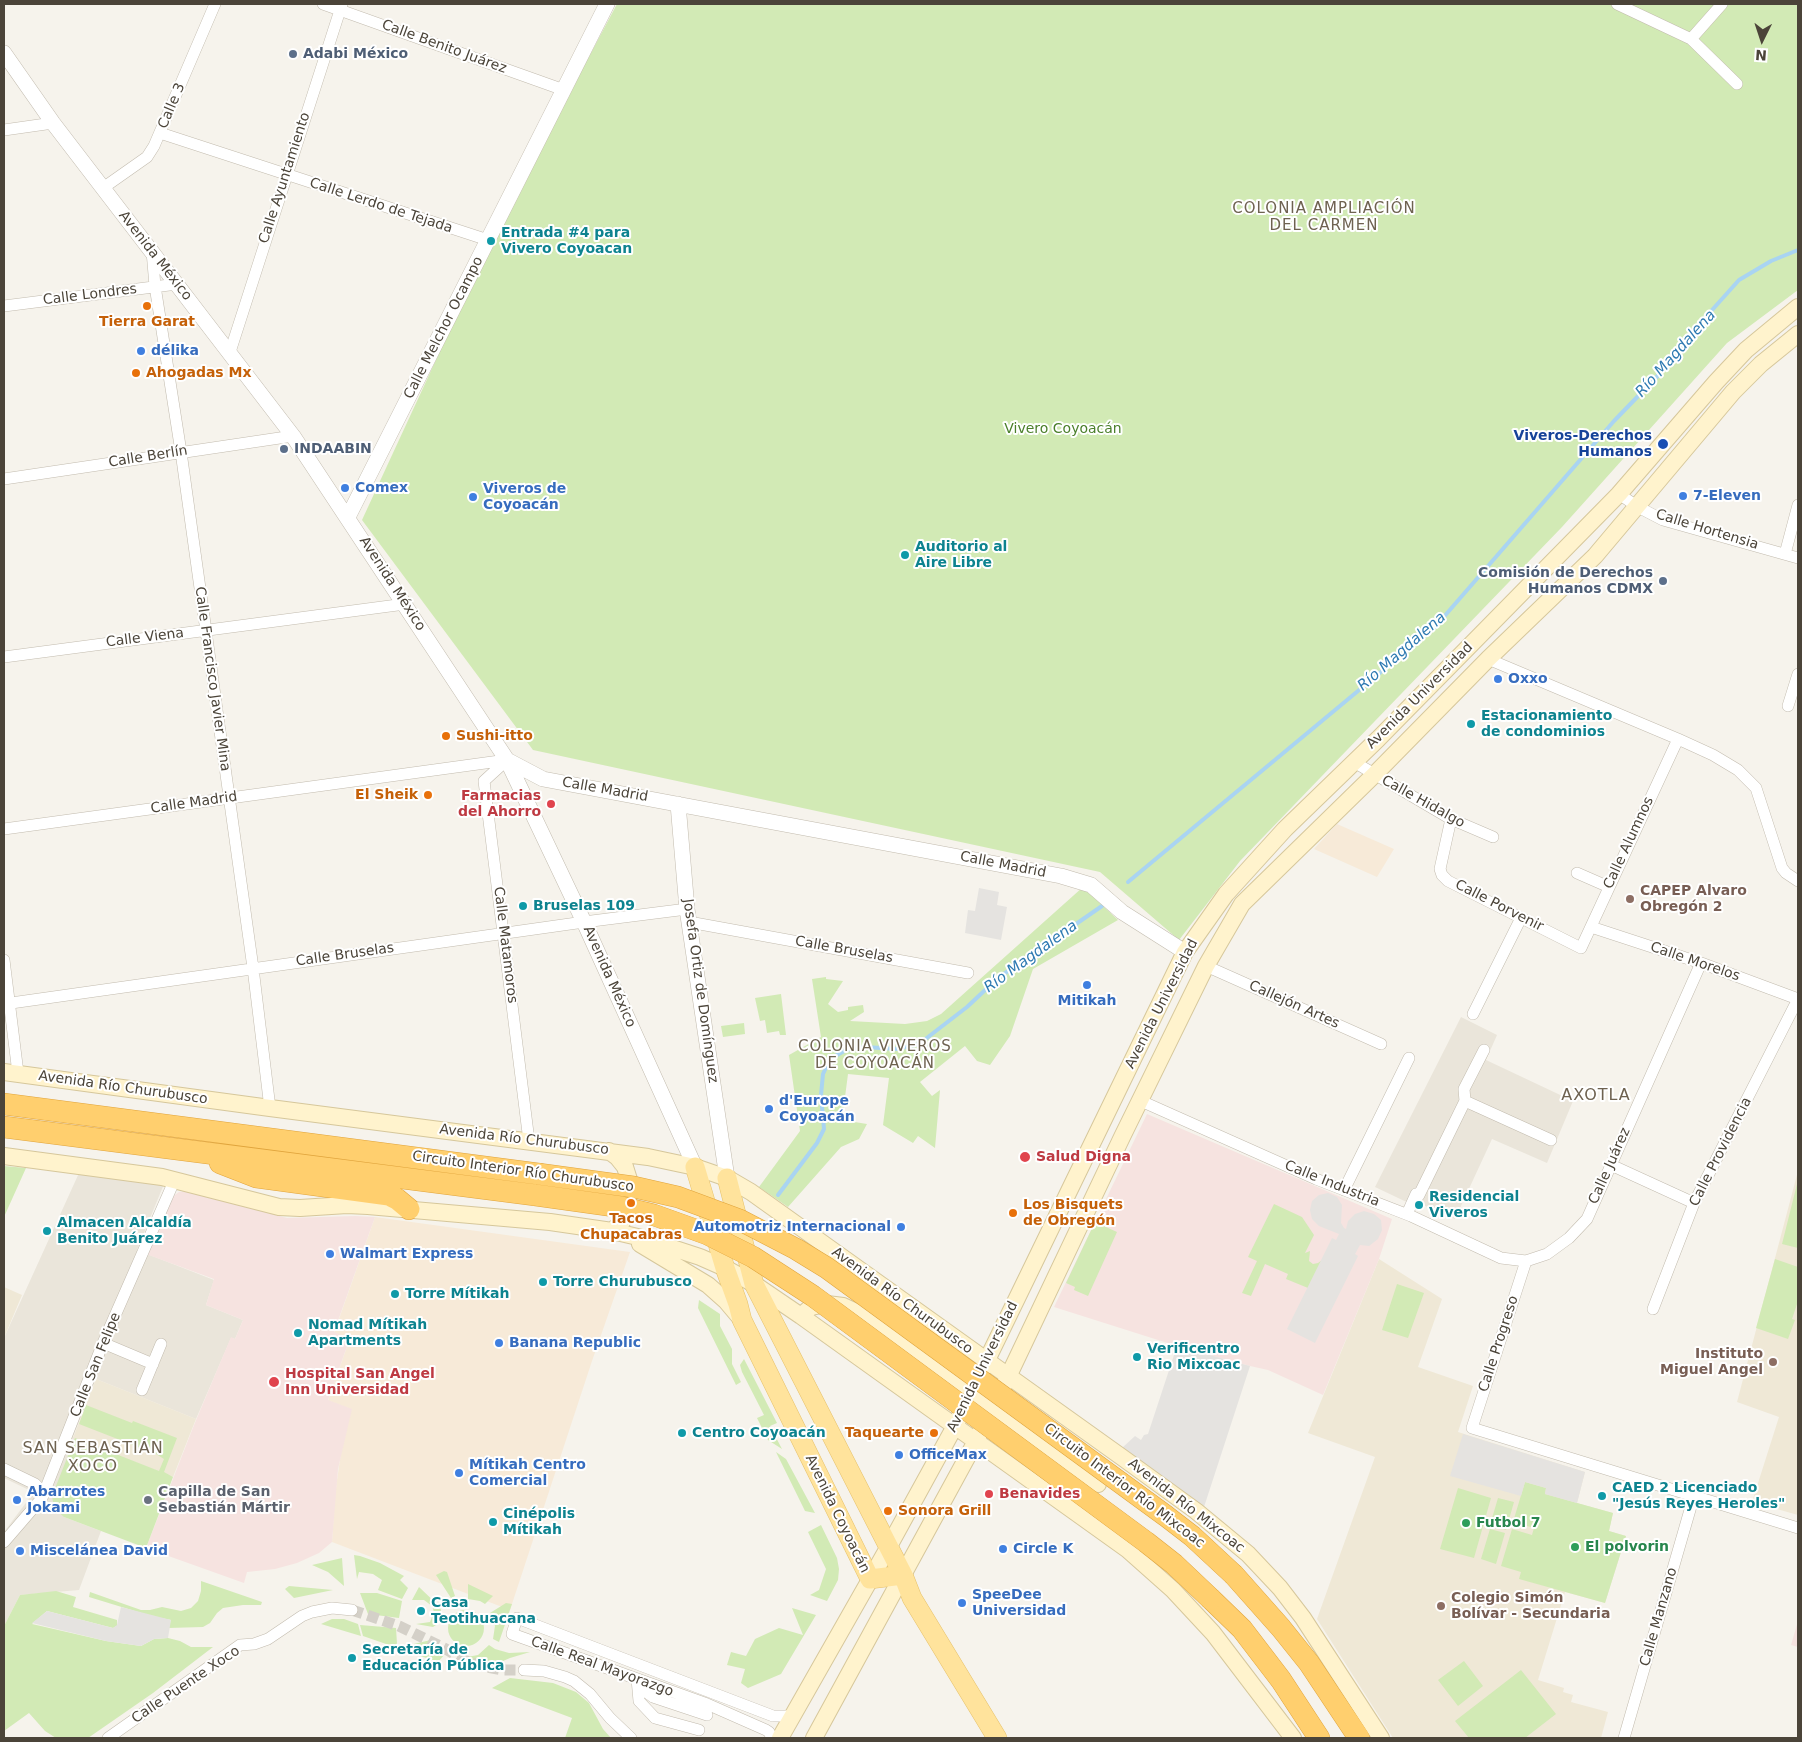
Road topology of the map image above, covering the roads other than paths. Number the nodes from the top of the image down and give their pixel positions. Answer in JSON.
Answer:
{"nodes":[{"id":1,"x":215,"y":4,"type":"edge"},
{"id":2,"x":323,"y":4,"type":"edge"},
{"id":3,"x":606,"y":4,"type":"edge"},
{"id":4,"x":1617,"y":4,"type":"edge"},
{"id":5,"x":1722,"y":4,"type":"edge"},
{"id":6,"x":341,"y":7,"type":"edge"},
{"id":7,"x":1691,"y":39,"type":"junction"},
{"id":8,"x":4,"y":53,"type":"edge"},
{"id":9,"x":1737,"y":84,"type":"dead end"},
{"id":10,"x":564,"y":90,"type":"junction"},
{"id":11,"x":53,"y":123,"type":"junction"},
{"id":12,"x":4,"y":130,"type":"edge"},
{"id":13,"x":160,"y":133,"type":"junction"},
{"id":14,"x":286,"y":175,"type":"junction"},
{"id":15,"x":103,"y":188,"type":"junction"},
{"id":16,"x":488,"y":240,"type":"junction"},
{"id":17,"x":152,"y":250,"type":"junction"},
{"id":18,"x":177,"y":284,"type":"junction"},
{"id":19,"x":155,"y":286,"type":"junction"},
{"id":20,"x":4,"y":306,"type":"edge"},
{"id":21,"x":1798,"y":307,"type":"edge"},
{"id":22,"x":1798,"y":334,"type":"edge"},
{"id":23,"x":230,"y":352,"type":"junction"},
{"id":24,"x":293,"y":436,"type":"junction"},
{"id":25,"x":180,"y":452,"type":"junction"},
{"id":26,"x":4,"y":479,"type":"edge"},
{"id":27,"x":1619,"y":494,"type":"junction"},
{"id":28,"x":1638,"y":506,"type":"junction"},
{"id":29,"x":1798,"y":506,"type":"edge"},
{"id":30,"x":348,"y":517,"type":"junction"},
{"id":31,"x":1785,"y":554,"type":"junction"},
{"id":32,"x":1798,"y":558,"type":"edge"},
{"id":33,"x":405,"y":604,"type":"junction"},
{"id":34,"x":205,"y":630,"type":"junction"},
{"id":35,"x":4,"y":657,"type":"edge"},
{"id":36,"x":1488,"y":659,"type":"junction"},
{"id":37,"x":1798,"y":674,"type":"edge"},
{"id":38,"x":1788,"y":706,"type":"dead end"},
{"id":39,"x":1378,"y":739,"type":"junction"},
{"id":40,"x":1678,"y":739,"type":"junction"},
{"id":41,"x":1396,"y":753,"type":"junction"},
{"id":42,"x":507,"y":760,"type":"junction"},
{"id":43,"x":1354,"y":762,"type":"junction"},
{"id":44,"x":1374,"y":775,"type":"junction"},
{"id":45,"x":229,"y":798,"type":"junction"},
{"id":46,"x":678,"y":804,"type":"junction"},
{"id":47,"x":1450,"y":819,"type":"junction"},
{"id":48,"x":4,"y":829,"type":"edge"},
{"id":49,"x":1493,"y":837,"type":"dead end"},
{"id":50,"x":1577,"y":873,"type":"dead end"},
{"id":51,"x":1798,"y":880,"type":"edge"},
{"id":52,"x":1609,"y":887,"type":"junction"},
{"id":53,"x":688,"y":916,"type":"junction"},
{"id":54,"x":1521,"y":918,"type":"junction"},
{"id":55,"x":584,"y":922,"type":"junction"},
{"id":56,"x":1591,"y":927,"type":"junction"},
{"id":57,"x":503,"y":933,"type":"junction"},
{"id":58,"x":1581,"y":948,"type":"joint"},
{"id":59,"x":1185,"y":952,"type":"junction"},
{"id":60,"x":4,"y":960,"type":"edge"},
{"id":61,"x":1701,"y":963,"type":"junction"},
{"id":62,"x":1206,"y":966,"type":"junction"},
{"id":63,"x":253,"y":968,"type":"junction"},
{"id":64,"x":968,"y":973,"type":"dead end"},
{"id":65,"x":1798,"y":999,"type":"edge"},
{"id":66,"x":7,"y":1003,"type":"edge"},
{"id":67,"x":1473,"y":1014,"type":"dead end"},
{"id":68,"x":1795,"y":1014,"type":"edge"},
{"id":69,"x":1381,"y":1044,"type":"dead end"},
{"id":70,"x":1484,"y":1050,"type":"dead end"},
{"id":71,"x":1409,"y":1058,"type":"dead end"},
{"id":72,"x":11,"y":1072,"type":"edge"},
{"id":73,"x":1141,"y":1101,"type":"junction"},
{"id":74,"x":1465,"y":1101,"type":"junction"},
{"id":75,"x":5,"y":1104,"type":"edge"},
{"id":76,"x":270,"y":1108,"type":"junction"},
{"id":77,"x":4,"y":1127,"type":"edge"},
{"id":78,"x":1551,"y":1140,"type":"dead end"},
{"id":79,"x":529,"y":1141,"type":"junction"},
{"id":80,"x":609,"y":1151,"type":"junction"},
{"id":81,"x":197,"y":1153,"type":"junction"},
{"id":82,"x":4,"y":1156,"type":"edge"},
{"id":83,"x":1611,"y":1164,"type":"junction"},
{"id":84,"x":695,"y":1167,"type":"junction"},
{"id":85,"x":727,"y":1178,"type":"junction"},
{"id":86,"x":175,"y":1179,"type":"junction"},
{"id":87,"x":1344,"y":1190,"type":"junction"},
{"id":88,"x":1694,"y":1203,"type":"junction"},
{"id":89,"x":409,"y":1209,"type":"junction"},
{"id":90,"x":1411,"y":1216,"type":"junction"},
{"id":91,"x":617,"y":1232,"type":"junction"},
{"id":92,"x":1526,"y":1260,"type":"junction"},
{"id":93,"x":725,"y":1268,"type":"junction"},
{"id":94,"x":754,"y":1284,"type":"junction"},
{"id":95,"x":1653,"y":1309,"type":"dead end"},
{"id":96,"x":801,"y":1316,"type":"junction"},
{"id":97,"x":742,"y":1320,"type":"junction"},
{"id":98,"x":104,"y":1344,"type":"junction"},
{"id":99,"x":161,"y":1344,"type":"dead end"},
{"id":100,"x":987,"y":1362,"type":"junction"},
{"id":101,"x":153,"y":1364,"type":"junction"},
{"id":102,"x":1008,"y":1377,"type":"junction"},
{"id":103,"x":142,"y":1390,"type":"dead end"},
{"id":104,"x":981,"y":1401,"type":"junction"},
{"id":105,"x":955,"y":1426,"type":"junction"},
{"id":106,"x":976,"y":1441,"type":"junction"},
{"id":107,"x":4,"y":1469,"type":"edge"},
{"id":108,"x":1139,"y":1469,"type":"junction"},
{"id":109,"x":1098,"y":1484,"type":"junction"},
{"id":110,"x":1694,"y":1496,"type":"junction"},
{"id":111,"x":42,"y":1498,"type":"junction"},
{"id":112,"x":1092,"y":1523,"type":"junction"},
{"id":113,"x":1798,"y":1528,"type":"edge"},
{"id":114,"x":4,"y":1542,"type":"edge"},
{"id":115,"x":888,"y":1548,"type":"junction"},
{"id":116,"x":903,"y":1575,"type":"junction"},
{"id":117,"x":870,"y":1579,"type":"junction"},
{"id":118,"x":352,"y":1610,"type":"tunnel mouth"},
{"id":119,"x":524,"y":1670,"type":"tunnel mouth"},
{"id":120,"x":638,"y":1683,"type":"junction"},
{"id":121,"x":708,"y":1704,"type":"junction"},
{"id":122,"x":793,"y":1716,"type":"junction"},
{"id":123,"x":700,"y":1730,"type":"dead end"},
{"id":124,"x":1288,"y":1736,"type":"edge"},
{"id":125,"x":108,"y":1738,"type":"edge"},
{"id":126,"x":631,"y":1738,"type":"edge"},
{"id":127,"x":772,"y":1738,"type":"edge"},
{"id":128,"x":780,"y":1738,"type":"edge"},
{"id":129,"x":814,"y":1738,"type":"edge"},
{"id":130,"x":997,"y":1738,"type":"edge"},
{"id":131,"x":1319,"y":1738,"type":"edge"},
{"id":132,"x":1359,"y":1738,"type":"edge"},
{"id":133,"x":1381,"y":1738,"type":"edge"},
{"id":134,"x":1624,"y":1738,"type":"edge"}],
"edges":[{"from":1,"to":13,"type":"street","name":"Calle 3"},
{"from":2,"to":6,"type":"street","name":"Calle Benito Juárez"},
{"from":3,"to":10,"type":"street","name":"Calle Melchor Ocampo"},
{"from":4,"to":7,"type":"street"},
{"from":5,"to":7,"type":"street"},
{"from":6,"to":10,"type":"street","name":"Calle Benito Juárez"},
{"from":6,"to":14,"type":"street","name":"Calle Ayuntamiento"},
{"from":7,"to":9,"type":"street"},
{"from":8,"to":11,"type":"street","name":"Avenida México"},
{"from":10,"to":16,"type":"street","name":"Calle Melchor Ocampo"},
{"from":11,"to":12,"type":"street"},
{"from":11,"to":15,"type":"street","name":"Avenida México"},
{"from":13,"to":14,"type":"street","name":"Calle Lerdo de Tejada"},
{"from":13,"to":15,"type":"street","name":"Calle 3"},
{"from":14,"to":16,"type":"street","name":"Calle Lerdo de Tejada"},
{"from":14,"to":23,"type":"street","name":"Calle Ayuntamiento"},
{"from":15,"to":17,"type":"street","name":"Avenida México"},
{"from":16,"to":30,"type":"street","name":"Calle Melchor Ocampo"},
{"from":17,"to":18,"type":"street","name":"Avenida México"},
{"from":17,"to":19,"type":"street","name":"Calle Francisco Javier Mina"},
{"from":18,"to":19,"type":"street","name":"Calle Londres"},
{"from":18,"to":23,"type":"street","name":"Avenida México"},
{"from":19,"to":20,"type":"street","name":"Calle Londres"},
{"from":19,"to":25,"type":"street","name":"Calle Francisco Javier Mina"},
{"from":21,"to":27,"type":"main road","name":"Avenida Universidad"},
{"from":22,"to":28,"type":"main road","name":"Avenida Universidad"},
{"from":23,"to":24,"type":"street","name":"Avenida México"},
{"from":24,"to":25,"type":"street","name":"Calle Berlín"},
{"from":24,"to":30,"type":"street","name":"Avenida México"},
{"from":25,"to":26,"type":"street","name":"Calle Berlín"},
{"from":25,"to":34,"type":"street","name":"Calle Francisco Javier Mina"},
{"from":27,"to":28,"type":"street","name":"Calle Hortensia"},
{"from":27,"to":39,"type":"main road","name":"Avenida Universidad"},
{"from":28,"to":31,"type":"street","name":"Calle Hortensia"},
{"from":28,"to":36,"type":"main road","name":"Avenida Universidad"},
{"from":29,"to":31,"type":"street"},
{"from":30,"to":33,"type":"street","name":"Avenida México"},
{"from":31,"to":32,"type":"street","name":"Calle Hortensia"},
{"from":33,"to":34,"type":"street","name":"Calle Viena"},
{"from":33,"to":42,"type":"street","name":"Avenida México"},
{"from":34,"to":35,"type":"street","name":"Calle Viena"},
{"from":34,"to":45,"type":"street","name":"Calle Francisco Javier Mina"},
{"from":36,"to":40,"type":"street"},
{"from":36,"to":41,"type":"main road","name":"Avenida Universidad"},
{"from":37,"to":38,"type":"street"},
{"from":39,"to":41,"type":"main road"},
{"from":39,"to":43,"type":"main road","name":"Avenida Universidad"},
{"from":40,"to":51,"type":"street"},
{"from":40,"to":52,"type":"street","name":"Calle Alumnos"},
{"from":41,"to":44,"type":"main road","name":"Avenida Universidad"},
{"from":42,"to":45,"type":"street","name":"Calle Madrid"},
{"from":42,"to":46,"type":"street","name":"Calle Madrid"},
{"from":42,"to":55,"type":"street","name":"Avenida México"},
{"from":42,"to":57,"type":"street","name":"Calle Matamoros"},
{"from":43,"to":44,"type":"street","name":"Calle Hidalgo"},
{"from":43,"to":59,"type":"main road","name":"Avenida Universidad"},
{"from":44,"to":47,"type":"street","name":"Calle Hidalgo"},
{"from":44,"to":62,"type":"main road","name":"Avenida Universidad"},
{"from":45,"to":48,"type":"street","name":"Calle Madrid"},
{"from":45,"to":63,"type":"street","name":"Calle Francisco Javier Mina"},
{"from":46,"to":53,"type":"street","name":"Josefa Ortiz de Domínguez"},
{"from":46,"to":59,"type":"street","name":"Calle Madrid"},
{"from":47,"to":49,"type":"street","name":"Calle Hidalgo"},
{"from":47,"to":54,"type":"street","name":"Calle Porvenir"},
{"from":50,"to":52,"type":"street"},
{"from":52,"to":56,"type":"street","name":"Calle Alumnos"},
{"from":53,"to":55,"type":"street","name":"Calle Bruselas"},
{"from":53,"to":64,"type":"street","name":"Calle Bruselas"},
{"from":53,"to":85,"type":"street","name":"Josefa Ortiz de Domínguez"},
{"from":54,"to":58,"type":"street","name":"Calle Porvenir"},
{"from":54,"to":67,"type":"street"},
{"from":55,"to":57,"type":"street","name":"Calle Bruselas"},
{"from":55,"to":84,"type":"street","name":"Avenida México"},
{"from":56,"to":58,"type":"street","name":"Calle Alumnos"},
{"from":56,"to":61,"type":"street","name":"Calle Morelos"},
{"from":57,"to":63,"type":"street","name":"Calle Bruselas"},
{"from":57,"to":79,"type":"street","name":"Calle Matamoros"},
{"from":59,"to":100,"type":"main road","name":"Avenida Universidad"},
{"from":60,"to":66,"type":"street"},
{"from":61,"to":65,"type":"street","name":"Calle Morelos"},
{"from":61,"to":83,"type":"street","name":"Calle Juárez"},
{"from":62,"to":69,"type":"street","name":"Callejón Artes"},
{"from":62,"to":73,"type":"main road","name":"Avenida Universidad"},
{"from":63,"to":66,"type":"street","name":"Calle Bruselas"},
{"from":63,"to":76,"type":"street","name":"Calle Francisco Javier Mina"},
{"from":65,"to":68,"type":"street","name":"Calle Providencia"},
{"from":66,"to":72,"type":"street"},
{"from":68,"to":88,"type":"street","name":"Calle Providencia"},
{"from":70,"to":74,"type":"street"},
{"from":71,"to":87,"type":"street"},
{"from":72,"to":76,"type":"main road","name":"Avenida Río Churubusco"},
{"from":73,"to":87,"type":"street","name":"Calle Industria"},
{"from":73,"to":102,"type":"main road","name":"Avenida Universidad"},
{"from":74,"to":78,"type":"street"},
{"from":74,"to":90,"type":"street"},
{"from":75,"to":104,"type":"highway","name":"Circuito Interior Río Churubusco","bridge":true},
{"from":76,"to":79,"type":"main road","name":"Avenida Río Churubusco"},
{"from":77,"to":81,"type":"highway","name":"Circuito Interior Río Churubusco"},
{"from":79,"to":80,"type":"main road","name":"Avenida Río Churubusco"},
{"from":80,"to":84,"type":"main road","name":"Avenida Río Churubusco"},
{"from":80,"to":91,"type":"main road"},
{"from":81,"to":89,"type":"highway"},
{"from":81,"to":104,"type":"highway","name":"Circuito Interior Río Churubusco","bridge":true},
{"from":82,"to":86,"type":"main road"},
{"from":83,"to":88,"type":"street"},
{"from":83,"to":92,"type":"street","name":"Calle Juárez"},
{"from":84,"to":85,"type":"main road","name":"Avenida Río Churubusco"},
{"from":84,"to":93,"type":"main road","name":"Avenida Coyoacán"},
{"from":85,"to":94,"type":"main road"},
{"from":85,"to":100,"type":"main road","name":"Avenida Río Churubusco"},
{"from":86,"to":89,"type":"main road"},
{"from":86,"to":98,"type":"street","name":"Calle San Felipe"},
{"from":87,"to":90,"type":"street","name":"Calle Industria"},
{"from":88,"to":95,"type":"street","name":"Calle Providencia"},
{"from":89,"to":91,"type":"main road"},
{"from":90,"to":92,"type":"street","name":"Calle Industria"},
{"from":91,"to":93,"type":"main road"},
{"from":91,"to":97,"type":"main road"},
{"from":92,"to":110,"type":"street","name":"Calle Progreso"},
{"from":93,"to":94,"type":"main road"},
{"from":93,"to":97,"type":"main road","name":"Avenida Coyoacán"},
{"from":94,"to":96,"type":"main road"},
{"from":94,"to":115,"type":"main road"},
{"from":96,"to":104,"type":"main road"},
{"from":96,"to":105,"type":"main road"},
{"from":97,"to":117,"type":"main road","name":"Avenida Coyoacán"},
{"from":98,"to":101,"type":"street"},
{"from":98,"to":111,"type":"street","name":"Calle San Felipe"},
{"from":99,"to":101,"type":"street"},
{"from":100,"to":102,"type":"main road","name":"Avenida Río Mixcoac"},
{"from":100,"to":104,"type":"main road","name":"Avenida Universidad"},
{"from":101,"to":103,"type":"street"},
{"from":102,"to":104,"type":"main road","name":"Avenida Universidad"},
{"from":102,"to":108,"type":"main road","name":"Avenida Río Mixcoac"},
{"from":104,"to":105,"type":"main road","name":"Avenida Universidad"},
{"from":104,"to":106,"type":"main road","name":"Avenida Universidad"},
{"from":104,"to":109,"type":"main road"},
{"from":104,"to":131,"type":"highway","bridge":true},
{"from":104,"to":132,"type":"highway","name":"Circuito Interior Río Mixcoac","bridge":true},
{"from":105,"to":106,"type":"main road"},
{"from":105,"to":115,"type":"main road","name":"Avenida Universidad"},
{"from":106,"to":112,"type":"main road"},
{"from":106,"to":116,"type":"main road","name":"Avenida Universidad"},
{"from":107,"to":111,"type":"street"},
{"from":108,"to":109,"type":"main road"},
{"from":108,"to":133,"type":"main road","name":"Avenida Río Mixcoac"},
{"from":109,"to":112,"type":"main road"},
{"from":110,"to":113,"type":"street"},
{"from":110,"to":134,"type":"street","name":"Calle Manzano"},
{"from":111,"to":114,"type":"street","name":"Calle San Felipe"},
{"from":112,"to":124,"type":"main road"},
{"from":115,"to":116,"type":"main road"},
{"from":115,"to":117,"type":"main road","name":"Avenida Universidad"},
{"from":116,"to":117,"type":"main road","name":"Avenida Coyoacán"},
{"from":116,"to":129,"type":"main road","name":"Avenida Universidad"},
{"from":116,"to":130,"type":"main road"},
{"from":117,"to":122,"type":"main road","name":"Avenida Universidad"},
{"from":118,"to":125,"type":"street","name":"Calle Puente Xoco"},
{"from":119,"to":126,"type":"street","name":"Calle Real Mayorazgo"},
{"from":120,"to":121,"type":"street","name":"Calle Real Mayorazgo"},
{"from":120,"to":121,"type":"street","name":"Calle Real Mayorazgo"},
{"from":120,"to":123,"type":"street"},
{"from":121,"to":122,"type":"street","name":"Calle Real Mayorazgo"},
{"from":121,"to":127,"type":"street","name":"Calle Real Mayorazgo"},
{"from":122,"to":128,"type":"main road","name":"Avenida Universidad"}]}
